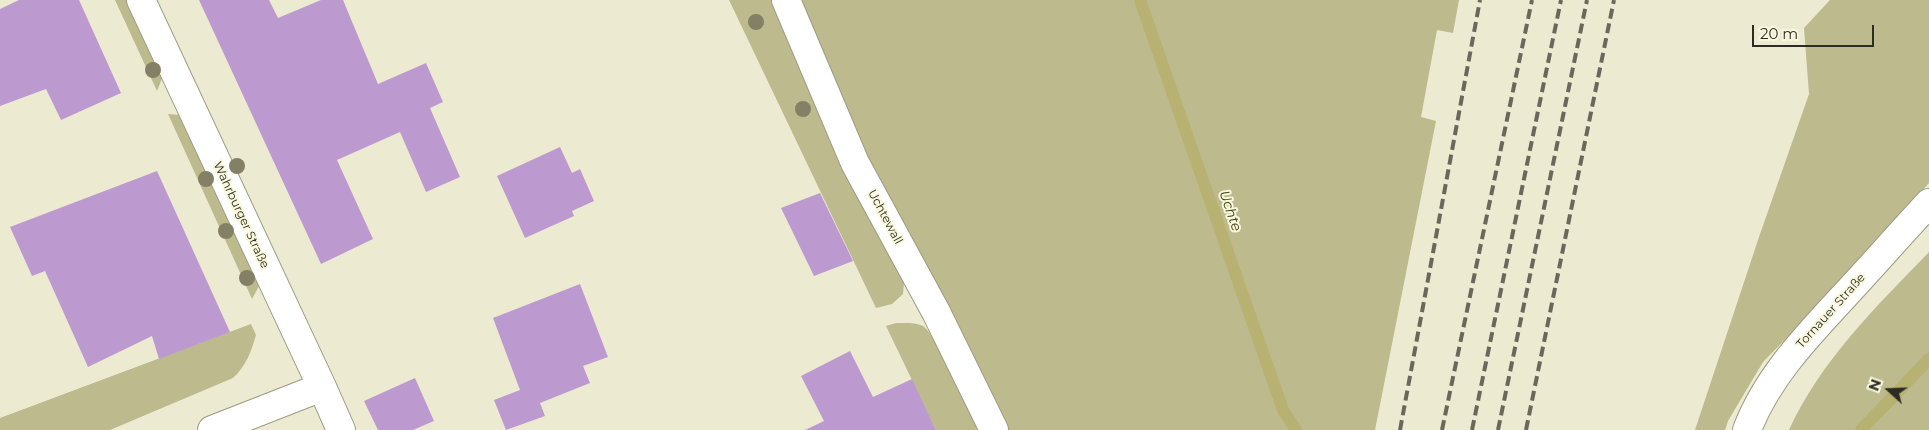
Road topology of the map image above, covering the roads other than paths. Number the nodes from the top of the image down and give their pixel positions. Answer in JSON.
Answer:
{"nodes":[{"id":1,"x":141,"y":0,"type":"edge"},
{"id":2,"x":786,"y":0,"type":"edge"},
{"id":3,"x":1929,"y":203,"type":"edge"},
{"id":4,"x":322,"y":387,"type":"junction"},
{"id":5,"x":212,"y":430,"type":"edge"},
{"id":6,"x":341,"y":430,"type":"edge"},
{"id":7,"x":994,"y":430,"type":"edge"},
{"id":8,"x":1747,"y":430,"type":"edge"}],
"edges":[{"from":1,"to":4,"type":"street","name":"Wahrburger Straße"},
{"from":2,"to":7,"type":"street","name":"Uchtewall"},
{"from":3,"to":8,"type":"street","name":"Tornauer Straße"},
{"from":4,"to":5,"type":"street"},
{"from":4,"to":6,"type":"street","name":"Wahrburger Straße"}]}
